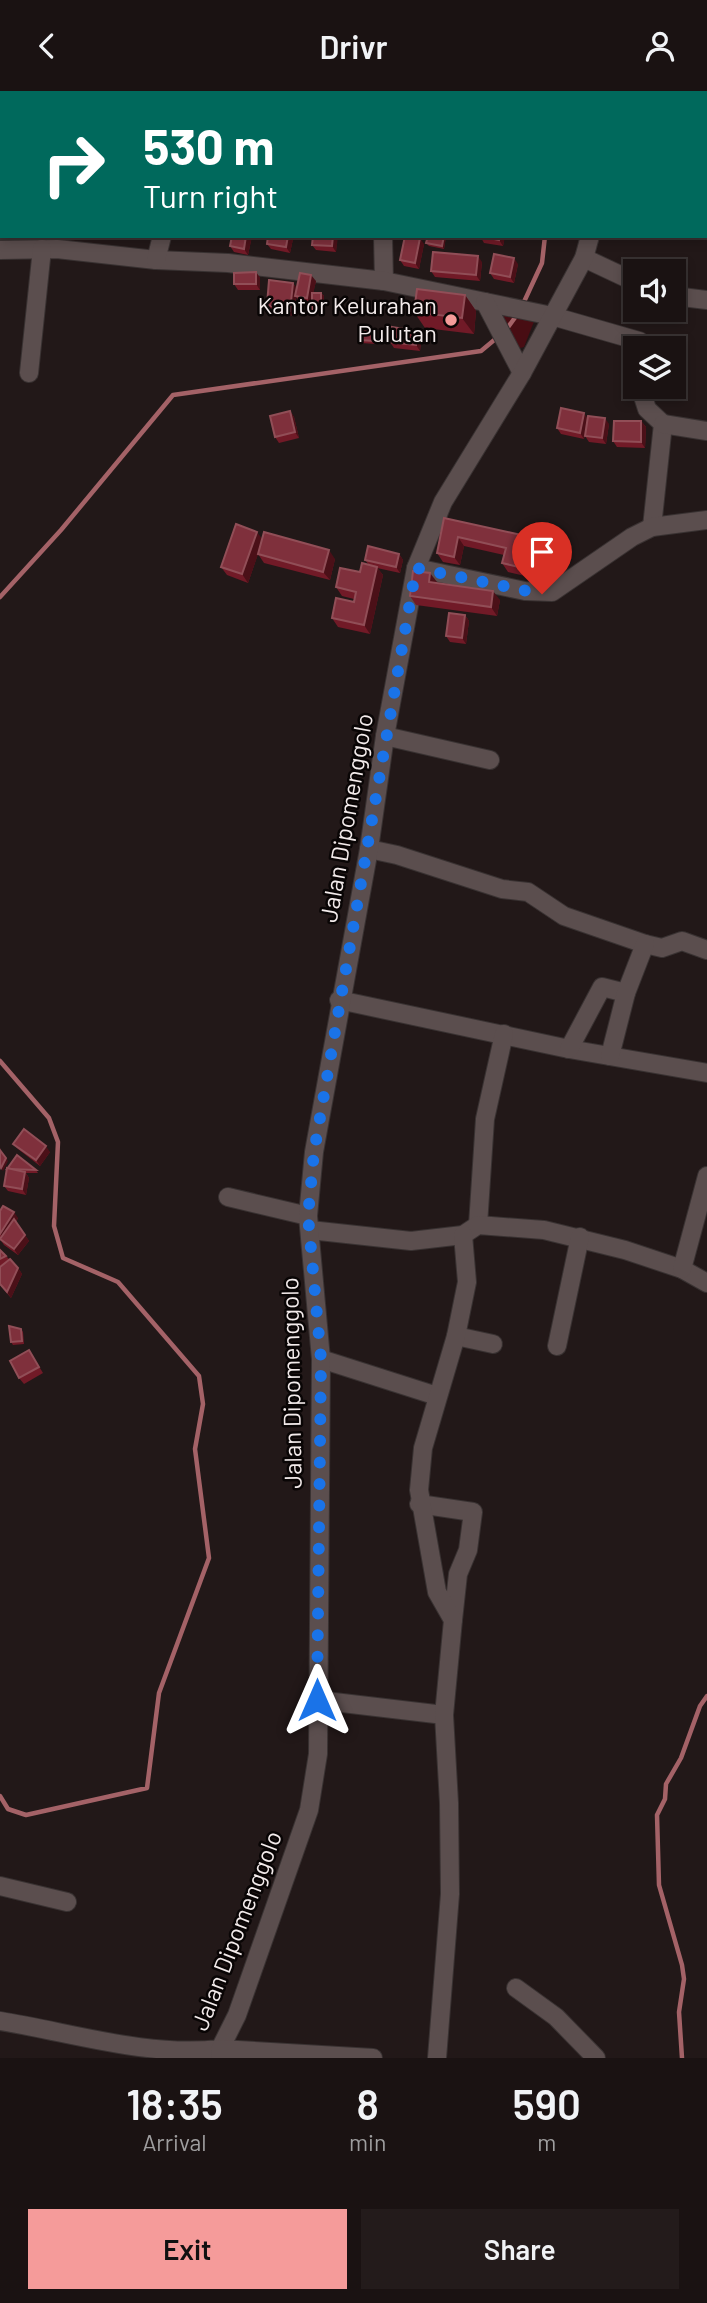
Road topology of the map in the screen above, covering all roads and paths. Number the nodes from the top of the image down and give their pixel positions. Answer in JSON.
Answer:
{"nodes":[{"id":1,"x":162,"y":238,"type":"edge"},
{"id":2,"x":383,"y":238,"type":"edge"},
{"id":3,"x":589,"y":238,"type":"edge"},
{"id":4,"x":53,"y":245,"type":"edge"},
{"id":5,"x":0,"y":250,"type":"edge"},
{"id":6,"x":584,"y":258,"type":"junction"},
{"id":7,"x":156,"y":260,"type":"junction"},
{"id":8,"x":623,"y":276,"type":"edge"},
{"id":9,"x":384,"y":281,"type":"junction"},
{"id":10,"x":686,"y":297,"type":"edge"},
{"id":11,"x":707,"y":300,"type":"edge"},
{"id":12,"x":485,"y":302,"type":"junction"},
{"id":13,"x":552,"y":316,"type":"junction"},
{"id":14,"x":623,"y":336,"type":"edge"},
{"id":15,"x":29,"y":373,"type":"dead end"},
{"id":16,"x":522,"y":373,"type":"junction"},
{"id":17,"x":644,"y":399,"type":"edge"},
{"id":18,"x":663,"y":424,"type":"junction"},
{"id":19,"x":707,"y":431,"type":"edge"},
{"id":20,"x":707,"y":520,"type":"edge"},
{"id":21,"x":652,"y":527,"type":"junction"},
{"id":22,"x":416,"y":568,"type":"junction"},
{"id":23,"x":385,"y":736,"type":"junction"},
{"id":24,"x":490,"y":760,"type":"dead end"},
{"id":25,"x":369,"y":849,"type":"junction"},
{"id":26,"x":645,"y":944,"type":"junction"},
{"id":27,"x":707,"y":950,"type":"edge"},
{"id":28,"x":626,"y":993,"type":"junction"},
{"id":29,"x":339,"y":1000,"type":"junction"},
{"id":30,"x":504,"y":1034,"type":"junction"},
{"id":31,"x":569,"y":1049,"type":"junction"},
{"id":32,"x":610,"y":1056,"type":"junction"},
{"id":33,"x":707,"y":1073,"type":"edge"},
{"id":34,"x":707,"y":1176,"type":"edge"},
{"id":35,"x":228,"y":1197,"type":"dead end"},
{"id":36,"x":309,"y":1223,"type":"junction"},
{"id":37,"x":471,"y":1230,"type":"junction"},
{"id":38,"x":580,"y":1237,"type":"junction"},
{"id":39,"x":682,"y":1269,"type":"junction"},
{"id":40,"x":707,"y":1283,"type":"edge"},
{"id":41,"x":456,"y":1336,"type":"junction"},
{"id":42,"x":493,"y":1344,"type":"dead end"},
{"id":43,"x":557,"y":1346,"type":"dead end"},
{"id":44,"x":321,"y":1359,"type":"junction"},
{"id":45,"x":437,"y":1396,"type":"junction"},
{"id":46,"x":419,"y":1504,"type":"junction"},
{"id":47,"x":453,"y":1620,"type":"junction"},
{"id":48,"x":317,"y":1700,"type":"junction"},
{"id":49,"x":444,"y":1715,"type":"junction"},
{"id":50,"x":0,"y":1886,"type":"edge"},
{"id":51,"x":66,"y":1902,"type":"dead end"},
{"id":52,"x":516,"y":1988,"type":"dead end"},
{"id":53,"x":0,"y":2021,"type":"edge"},
{"id":54,"x":220,"y":2054,"type":"edge"},
{"id":55,"x":373,"y":2058,"type":"edge"},
{"id":56,"x":437,"y":2058,"type":"edge"},
{"id":57,"x":596,"y":2058,"type":"edge"}],
"edges":[{"from":1,"to":7,"type":"street"},
{"from":2,"to":9,"type":"street"},
{"from":3,"to":6,"type":"street","name":"Jalan Dipomenggolo"},
{"from":4,"to":5,"type":"street"},
{"from":4,"to":7,"type":"street"},
{"from":4,"to":15,"type":"street"},
{"from":6,"to":8,"type":"street"},
{"from":6,"to":13,"type":"street","name":"Jalan Dipomenggolo"},
{"from":7,"to":9,"type":"street"},
{"from":9,"to":12,"type":"street"},
{"from":10,"to":11,"type":"street"},
{"from":12,"to":13,"type":"street"},
{"from":12,"to":16,"type":"street"},
{"from":13,"to":14,"type":"street"},
{"from":13,"to":16,"type":"street","name":"Jalan Dipomenggolo"},
{"from":16,"to":22,"type":"street","name":"Jalan Dipomenggolo"},
{"from":17,"to":18,"type":"street"},
{"from":18,"to":19,"type":"street"},
{"from":18,"to":21,"type":"street"},
{"from":20,"to":21,"type":"street"},
{"from":21,"to":22,"type":"street"},
{"from":22,"to":23,"type":"street","name":"Jalan Dipomenggolo"},
{"from":23,"to":24,"type":"street"},
{"from":23,"to":25,"type":"street","name":"Jalan Dipomenggolo"},
{"from":25,"to":26,"type":"street"},
{"from":25,"to":29,"type":"street","name":"Jalan Dipomenggolo"},
{"from":26,"to":27,"type":"street"},
{"from":26,"to":28,"type":"street"},
{"from":28,"to":31,"type":"street"},
{"from":28,"to":32,"type":"street"},
{"from":29,"to":30,"type":"street"},
{"from":29,"to":36,"type":"street","name":"Jalan Dipomenggolo"},
{"from":30,"to":31,"type":"street"},
{"from":30,"to":37,"type":"street"},
{"from":31,"to":32,"type":"street"},
{"from":32,"to":33,"type":"street"},
{"from":34,"to":39,"type":"street"},
{"from":35,"to":36,"type":"street"},
{"from":36,"to":37,"type":"street"},
{"from":36,"to":44,"type":"street","name":"Jalan Dipomenggolo"},
{"from":37,"to":38,"type":"street"},
{"from":37,"to":41,"type":"street"},
{"from":38,"to":39,"type":"street"},
{"from":38,"to":43,"type":"street"},
{"from":39,"to":40,"type":"street"},
{"from":41,"to":42,"type":"street"},
{"from":41,"to":45,"type":"street"},
{"from":44,"to":45,"type":"street"},
{"from":44,"to":48,"type":"street","name":"Jalan Dipomenggolo"},
{"from":45,"to":46,"type":"street"},
{"from":46,"to":47,"type":"street"},
{"from":46,"to":47,"type":"street"},
{"from":47,"to":49,"type":"street"},
{"from":48,"to":49,"type":"street"},
{"from":48,"to":54,"type":"street","name":"Jalan Dipomenggolo"},
{"from":49,"to":56,"type":"street"},
{"from":50,"to":51,"type":"street"},
{"from":52,"to":57,"type":"street"},
{"from":53,"to":54,"type":"street","name":"Jalan Dipomenggolo"},
{"from":54,"to":55,"type":"street"}]}
